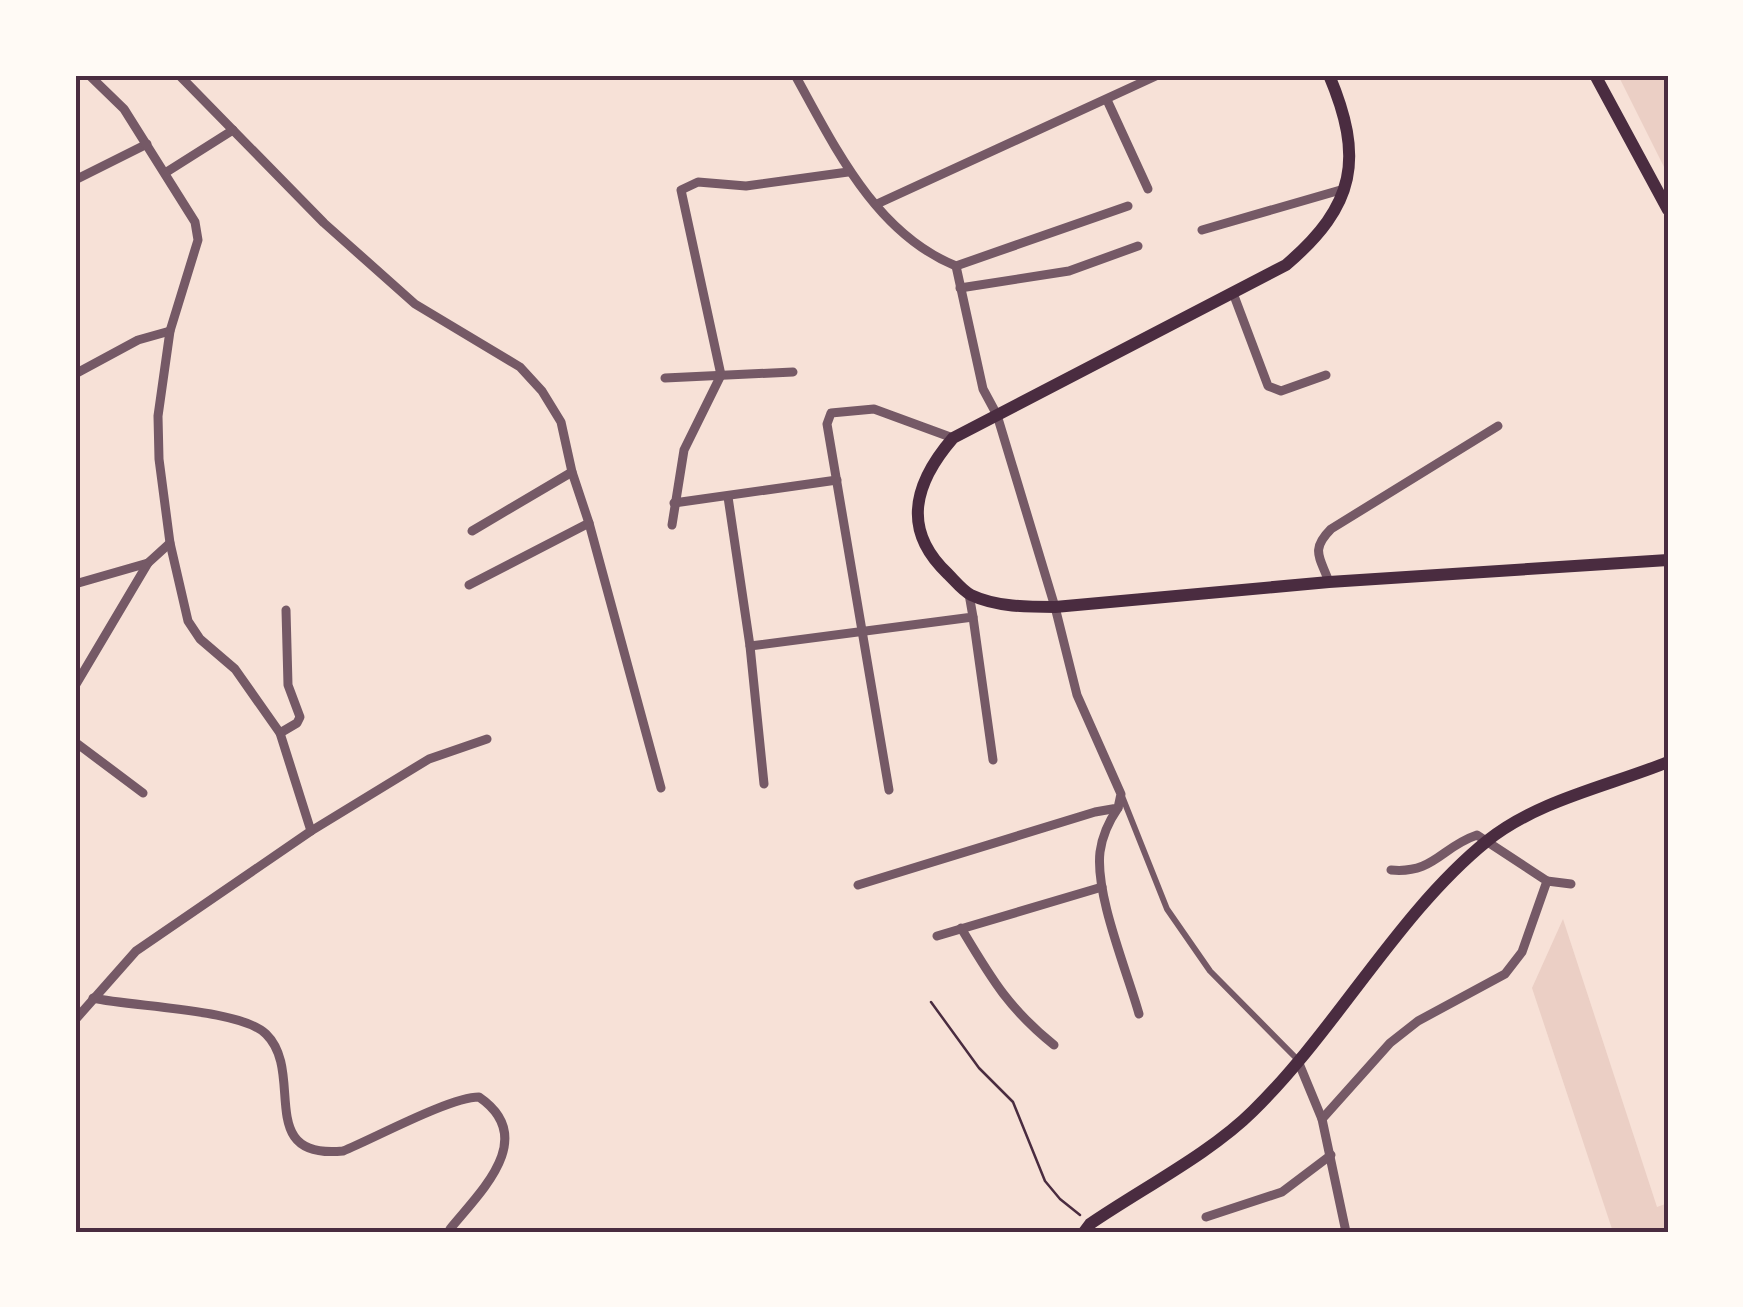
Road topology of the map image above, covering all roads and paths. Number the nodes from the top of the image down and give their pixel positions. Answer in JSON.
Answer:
{"nodes":[{"id":1,"x":90,"y":75,"type":"edge"},
{"id":2,"x":179,"y":75,"type":"edge"},
{"id":3,"x":795,"y":75,"type":"edge"},
{"id":4,"x":1158,"y":75,"type":"edge"},
{"id":5,"x":1329,"y":75,"type":"edge"},
{"id":6,"x":1595,"y":75,"type":"edge"},
{"id":7,"x":1107,"y":100,"type":"junction"},
{"id":8,"x":233,"y":130,"type":"junction"},
{"id":9,"x":147,"y":144,"type":"junction"},
{"id":10,"x":848,"y":172,"type":"junction"},
{"id":11,"x":166,"y":173,"type":"junction"},
{"id":12,"x":75,"y":180,"type":"edge"},
{"id":13,"x":1346,"y":188,"type":"junction"},
{"id":14,"x":1148,"y":189,"type":"dead end"},
{"id":15,"x":877,"y":204,"type":"junction"},
{"id":16,"x":1128,"y":206,"type":"dead end"},
{"id":17,"x":1668,"y":210,"type":"edge"},
{"id":18,"x":1202,"y":230,"type":"dead end"},
{"id":19,"x":1138,"y":246,"type":"dead end"},
{"id":20,"x":956,"y":266,"type":"junction"},
{"id":21,"x":960,"y":288,"type":"junction"},
{"id":22,"x":1233,"y":293,"type":"junction"},
{"id":23,"x":170,"y":331,"type":"junction"},
{"id":24,"x":793,"y":372,"type":"dead end"},
{"id":25,"x":75,"y":374,"type":"edge"},
{"id":26,"x":721,"y":375,"type":"junction"},
{"id":27,"x":1326,"y":376,"type":"dead end"},
{"id":28,"x":666,"y":378,"type":"dead end"},
{"id":29,"x":997,"y":415,"type":"junction"},
{"id":30,"x":1498,"y":426,"type":"dead end"},
{"id":31,"x":954,"y":438,"type":"junction"},
{"id":32,"x":572,"y":472,"type":"junction"},
{"id":33,"x":837,"y":480,"type":"junction"},
{"id":34,"x":728,"y":497,"type":"junction"},
{"id":35,"x":674,"y":503,"type":"junction"},
{"id":36,"x":589,"y":522,"type":"junction"},
{"id":37,"x":672,"y":525,"type":"dead end"},
{"id":38,"x":472,"y":531,"type":"dead end"},
{"id":39,"x":170,"y":543,"type":"junction"},
{"id":40,"x":1668,"y":560,"type":"edge"},
{"id":41,"x":148,"y":564,"type":"junction"},
{"id":42,"x":1329,"y":582,"type":"junction"},
{"id":43,"x":75,"y":584,"type":"edge"},
{"id":44,"x":469,"y":584,"type":"dead end"},
{"id":45,"x":970,"y":594,"type":"junction"},
{"id":46,"x":1055,"y":607,"type":"junction"},
{"id":47,"x":286,"y":610,"type":"dead end"},
{"id":48,"x":973,"y":617,"type":"junction"},
{"id":49,"x":862,"y":631,"type":"junction"},
{"id":50,"x":750,"y":646,"type":"junction"},
{"id":51,"x":75,"y":686,"type":"edge"},
{"id":52,"x":280,"y":733,"type":"junction"},
{"id":53,"x":487,"y":739,"type":"dead end"},
{"id":54,"x":75,"y":742,"type":"edge"},
{"id":55,"x":993,"y":760,"type":"dead end"},
{"id":56,"x":1668,"y":762,"type":"edge"},
{"id":57,"x":764,"y":784,"type":"dead end"},
{"id":58,"x":661,"y":788,"type":"dead end"},
{"id":59,"x":889,"y":790,"type":"dead end"},
{"id":60,"x":143,"y":794,"type":"dead end"},
{"id":61,"x":1121,"y":794,"type":"junction"},
{"id":62,"x":1118,"y":808,"type":"junction"},
{"id":63,"x":311,"y":830,"type":"junction"},
{"id":64,"x":1489,"y":840,"type":"junction"},
{"id":65,"x":1391,"y":870,"type":"dead end"},
{"id":66,"x":1547,"y":881,"type":"junction"},
{"id":67,"x":1571,"y":884,"type":"dead end"},
{"id":68,"x":858,"y":885,"type":"dead end"},
{"id":69,"x":1102,"y":887,"type":"junction"},
{"id":70,"x":961,"y":928,"type":"junction"},
{"id":71,"x":937,"y":936,"type":"dead end"},
{"id":72,"x":93,"y":998,"type":"junction"},
{"id":73,"x":931,"y":1002,"type":"dead end"},
{"id":74,"x":1140,"y":1014,"type":"dead end"},
{"id":75,"x":75,"y":1020,"type":"edge"},
{"id":76,"x":1054,"y":1045,"type":"dead end"},
{"id":77,"x":1298,"y":1061,"type":"junction"},
{"id":78,"x":1322,"y":1120,"type":"junction"},
{"id":79,"x":1331,"y":1155,"type":"junction"},
{"id":80,"x":1206,"y":1217,"type":"dead end"},
{"id":81,"x":1087,"y":1228,"type":"edge"},
{"id":82,"x":450,"y":1229,"type":"dead end"},
{"id":83,"x":1346,"y":1232,"type":"edge"}],
"edges":[{"from":1,"to":9,"type":"street"},
{"from":2,"to":8,"type":"street"},
{"from":3,"to":10,"type":"street"},
{"from":4,"to":7,"type":"street"},
{"from":5,"to":13,"type":"main road"},
{"from":6,"to":17,"type":"main road"},
{"from":7,"to":14,"type":"street"},
{"from":7,"to":15,"type":"street"},
{"from":8,"to":11,"type":"street"},
{"from":8,"to":32,"type":"street"},
{"from":9,"to":11,"type":"street"},
{"from":9,"to":12,"type":"street"},
{"from":10,"to":15,"type":"street"},
{"from":10,"to":26,"type":"street"},
{"from":11,"to":23,"type":"street"},
{"from":13,"to":18,"type":"street"},
{"from":13,"to":22,"type":"main road"},
{"from":15,"to":20,"type":"street"},
{"from":16,"to":20,"type":"street"},
{"from":19,"to":21,"type":"street"},
{"from":20,"to":21,"type":"street"},
{"from":21,"to":29,"type":"street"},
{"from":22,"to":27,"type":"street"},
{"from":22,"to":29,"type":"main road"},
{"from":23,"to":25,"type":"street"},
{"from":23,"to":39,"type":"street"},
{"from":24,"to":26,"type":"street"},
{"from":26,"to":28,"type":"street"},
{"from":26,"to":35,"type":"street"},
{"from":29,"to":31,"type":"main road"},
{"from":29,"to":46,"type":"street"},
{"from":30,"to":42,"type":"street"},
{"from":31,"to":33,"type":"street"},
{"from":31,"to":45,"type":"main road"},
{"from":32,"to":36,"type":"street"},
{"from":32,"to":38,"type":"street"},
{"from":33,"to":34,"type":"street"},
{"from":33,"to":49,"type":"street"},
{"from":34,"to":35,"type":"street"},
{"from":34,"to":50,"type":"street"},
{"from":35,"to":37,"type":"street"},
{"from":36,"to":44,"type":"street"},
{"from":36,"to":58,"type":"street"},
{"from":39,"to":41,"type":"street"},
{"from":39,"to":52,"type":"street"},
{"from":40,"to":42,"type":"main road"},
{"from":41,"to":43,"type":"street"},
{"from":41,"to":51,"type":"street"},
{"from":42,"to":46,"type":"main road"},
{"from":45,"to":46,"type":"main road"},
{"from":45,"to":48,"type":"street"},
{"from":46,"to":61,"type":"street"},
{"from":47,"to":52,"type":"street"},
{"from":48,"to":49,"type":"street"},
{"from":48,"to":55,"type":"street"},
{"from":49,"to":50,"type":"street"},
{"from":49,"to":59,"type":"street"},
{"from":50,"to":57,"type":"street"},
{"from":52,"to":63,"type":"street"},
{"from":53,"to":63,"type":"street"},
{"from":54,"to":60,"type":"street"},
{"from":56,"to":64,"type":"main road"},
{"from":61,"to":62,"type":"street"},
{"from":61,"to":77,"type":"street"},
{"from":62,"to":68,"type":"street"},
{"from":62,"to":69,"type":"street"},
{"from":63,"to":72,"type":"street"},
{"from":64,"to":65,"type":"street"},
{"from":64,"to":66,"type":"street"},
{"from":64,"to":77,"type":"main road"},
{"from":66,"to":67,"type":"street"},
{"from":66,"to":78,"type":"street"},
{"from":69,"to":70,"type":"street"},
{"from":69,"to":74,"type":"street"},
{"from":70,"to":71,"type":"street"},
{"from":70,"to":76,"type":"street"},
{"from":72,"to":75,"type":"street"},
{"from":72,"to":82,"type":"street"},
{"from":73,"to":81,"type":"path"},
{"from":77,"to":78,"type":"street"},
{"from":77,"to":81,"type":"main road"},
{"from":78,"to":79,"type":"street"},
{"from":79,"to":80,"type":"street"},
{"from":79,"to":83,"type":"street"}]}
